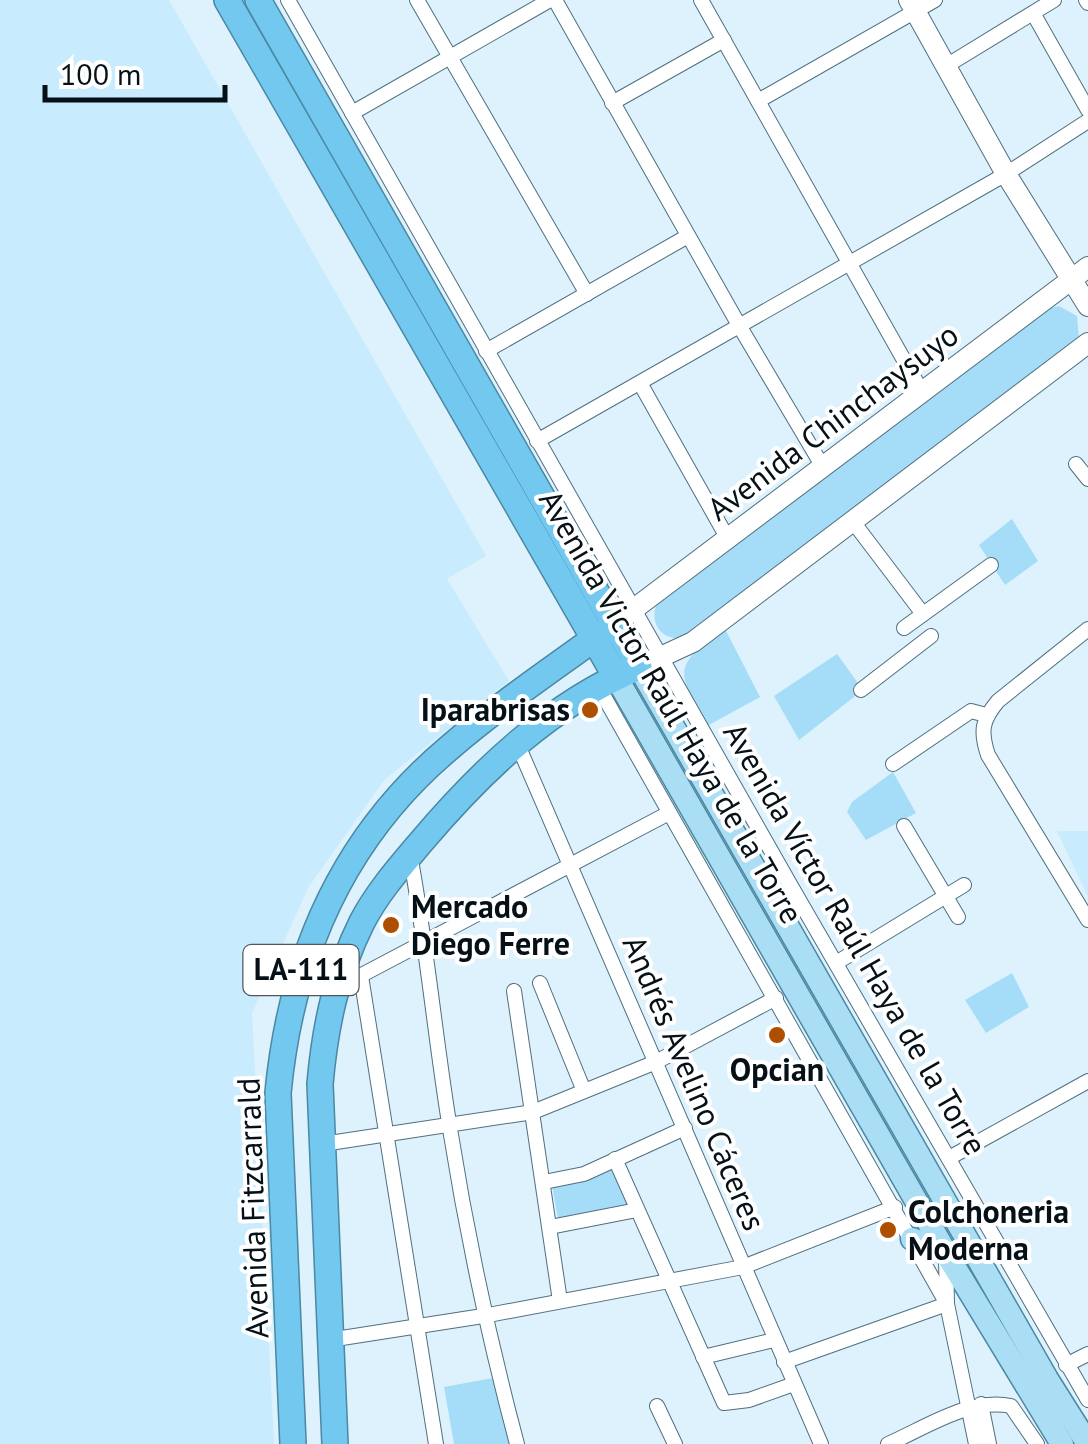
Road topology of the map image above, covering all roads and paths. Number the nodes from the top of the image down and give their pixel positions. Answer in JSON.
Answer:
{"nodes":[{"id":1,"x":227,"y":0,"type":"edge"},
{"id":2,"x":258,"y":0,"type":"edge"},
{"id":3,"x":288,"y":0,"type":"edge"},
{"id":4,"x":418,"y":0,"type":"edge"},
{"id":5,"x":552,"y":0,"type":"edge"},
{"id":6,"x":700,"y":0,"type":"edge"},
{"id":7,"x":1054,"y":0,"type":"edge"},
{"id":8,"x":920,"y":4,"type":"edge"},
{"id":9,"x":1033,"y":12,"type":"junction"},
{"id":10,"x":724,"y":40,"type":"junction"},
{"id":11,"x":450,"y":57,"type":"junction"},
{"id":12,"x":946,"y":66,"type":"junction"},
{"id":13,"x":758,"y":101,"type":"junction"},
{"id":14,"x":612,"y":103,"type":"junction"},
{"id":15,"x":1088,"y":110,"type":"edge"},
{"id":16,"x":352,"y":113,"type":"junction"},
{"id":17,"x":1088,"y":121,"type":"edge"},
{"id":18,"x":1006,"y":174,"type":"junction"},
{"id":19,"x":688,"y":236,"type":"junction"},
{"id":20,"x":850,"y":264,"type":"junction"},
{"id":21,"x":1088,"y":267,"type":"edge"},
{"id":22,"x":1078,"y":292,"type":"edge"},
{"id":23,"x":588,"y":294,"type":"junction"},
{"id":24,"x":740,"y":327,"type":"junction"},
{"id":25,"x":1088,"y":343,"type":"edge"},
{"id":26,"x":486,"y":351,"type":"junction"},
{"id":27,"x":640,"y":383,"type":"junction"},
{"id":28,"x":922,"y":392,"type":"junction"},
{"id":29,"x":537,"y":441,"type":"junction"},
{"id":30,"x":1076,"y":464,"type":"dead end"},
{"id":31,"x":823,"y":467,"type":"junction"},
{"id":32,"x":1088,"y":479,"type":"edge"},
{"id":33,"x":854,"y":523,"type":"junction"},
{"id":34,"x":728,"y":539,"type":"junction"},
{"id":35,"x":991,"y":565,"type":"dead end"},
{"id":36,"x":923,"y":614,"type":"junction"},
{"id":37,"x":614,"y":624,"type":"junction"},
{"id":38,"x":904,"y":628,"type":"dead end"},
{"id":39,"x":1088,"y":629,"type":"edge"},
{"id":40,"x":932,"y":636,"type":"dead end"},
{"id":41,"x":629,"y":672,"type":"junction"},
{"id":42,"x":861,"y":690,"type":"dead end"},
{"id":43,"x":984,"y":722,"type":"junction"},
{"id":44,"x":517,"y":743,"type":"junction"},
{"id":45,"x":893,"y":764,"type":"dead end"},
{"id":46,"x":670,"y":813,"type":"junction"},
{"id":47,"x":904,"y":826,"type":"dead end"},
{"id":48,"x":410,"y":855,"type":"junction"},
{"id":49,"x":572,"y":866,"type":"junction"},
{"id":50,"x":964,"y":885,"type":"dead end"},
{"id":51,"x":947,"y":896,"type":"junction"},
{"id":52,"x":958,"y":917,"type":"dead end"},
{"id":53,"x":1088,"y":920,"type":"edge"},
{"id":54,"x":426,"y":943,"type":"junction"},
{"id":55,"x":836,"y":963,"type":"junction"},
{"id":56,"x":361,"y":976,"type":"junction"},
{"id":57,"x":540,"y":984,"type":"dead end"},
{"id":58,"x":334,"y":989,"type":"junction"},
{"id":59,"x":514,"y":991,"type":"dead end"},
{"id":60,"x":776,"y":998,"type":"junction"},
{"id":61,"x":656,"y":1062,"type":"junction"},
{"id":62,"x":1088,"y":1080,"type":"edge"},
{"id":63,"x":584,"y":1092,"type":"junction"},
{"id":64,"x":533,"y":1112,"type":"junction"},
{"id":65,"x":449,"y":1126,"type":"junction"},
{"id":66,"x":686,"y":1128,"type":"junction"},
{"id":67,"x":386,"y":1135,"type":"junction"},
{"id":68,"x":322,"y":1144,"type":"junction"},
{"id":69,"x":949,"y":1158,"type":"junction"},
{"id":70,"x":615,"y":1159,"type":"junction"},
{"id":71,"x":544,"y":1182,"type":"junction"},
{"id":72,"x":895,"y":1207,"type":"junction"},
{"id":73,"x":637,"y":1210,"type":"junction"},
{"id":74,"x":550,"y":1228,"type":"junction"},
{"id":75,"x":912,"y":1239,"type":"junction"},
{"id":76,"x":946,"y":1253,"type":"junction"},
{"id":77,"x":742,"y":1267,"type":"junction"},
{"id":78,"x":672,"y":1282,"type":"junction"},
{"id":79,"x":560,"y":1301,"type":"junction"},
{"id":80,"x":947,"y":1304,"type":"junction"},
{"id":81,"x":483,"y":1316,"type":"junction"},
{"id":82,"x":417,"y":1327,"type":"junction"},
{"id":83,"x":329,"y":1340,"type":"junction"},
{"id":84,"x":774,"y":1340,"type":"junction"},
{"id":85,"x":1088,"y":1354,"type":"edge"},
{"id":86,"x":704,"y":1357,"type":"junction"},
{"id":87,"x":784,"y":1362,"type":"junction"},
{"id":88,"x":1066,"y":1365,"type":"junction"},
{"id":89,"x":794,"y":1384,"type":"junction"},
{"id":90,"x":1088,"y":1400,"type":"edge"},
{"id":91,"x":657,"y":1406,"type":"dead end"},
{"id":92,"x":974,"y":1407,"type":"junction"},
{"id":93,"x":293,"y":1444,"type":"edge"},
{"id":94,"x":335,"y":1444,"type":"edge"},
{"id":95,"x":436,"y":1444,"type":"edge"},
{"id":96,"x":517,"y":1444,"type":"edge"},
{"id":97,"x":675,"y":1444,"type":"edge"},
{"id":98,"x":821,"y":1444,"type":"edge"},
{"id":99,"x":888,"y":1444,"type":"edge"},
{"id":100,"x":976,"y":1444,"type":"edge"},
{"id":101,"x":989,"y":1444,"type":"edge"},
{"id":102,"x":1037,"y":1444,"type":"edge"},
{"id":103,"x":1062,"y":1444,"type":"edge"},
{"id":104,"x":1088,"y":1444,"type":"edge"}],
"edges":[{"from":1,"to":37,"type":"highway","name":"Avenida Victor Raúl Haya de la Torre"},
{"from":2,"to":37,"type":"highway","name":"Avenida Victor Raúl Haya de la Torre"},
{"from":3,"to":16,"type":"street","name":"Avenida Víctor Raúl Haya de la Torre"},
{"from":4,"to":11,"type":"street"},
{"from":5,"to":11,"type":"street"},
{"from":5,"to":14,"type":"street"},
{"from":6,"to":10,"type":"street"},
{"from":7,"to":9,"type":"street"},
{"from":8,"to":12,"type":"street"},
{"from":8,"to":13,"type":"street"},
{"from":9,"to":12,"type":"street"},
{"from":9,"to":15,"type":"street"},
{"from":10,"to":13,"type":"street"},
{"from":10,"to":14,"type":"street"},
{"from":11,"to":16,"type":"street"},
{"from":11,"to":23,"type":"street"},
{"from":12,"to":18,"type":"street"},
{"from":13,"to":20,"type":"street"},
{"from":14,"to":19,"type":"street"},
{"from":16,"to":26,"type":"street","name":"Avenida Víctor Raúl Haya de la Torre"},
{"from":17,"to":18,"type":"street"},
{"from":18,"to":20,"type":"street"},
{"from":18,"to":22,"type":"street"},
{"from":19,"to":23,"type":"street"},
{"from":19,"to":24,"type":"street"},
{"from":20,"to":24,"type":"street"},
{"from":20,"to":28,"type":"street"},
{"from":21,"to":22,"type":"street","name":"Avenida Chinchaysuyo"},
{"from":22,"to":28,"type":"street","name":"Avenida Chinchaysuyo"},
{"from":23,"to":26,"type":"street"},
{"from":24,"to":27,"type":"street"},
{"from":24,"to":31,"type":"street"},
{"from":25,"to":33,"type":"street"},
{"from":26,"to":29,"type":"street","name":"Avenida Víctor Raúl Haya de la Torre"},
{"from":27,"to":29,"type":"street"},
{"from":27,"to":34,"type":"street"},
{"from":28,"to":31,"type":"street","name":"Avenida Chinchaysuyo"},
{"from":29,"to":37,"type":"street","name":"Avenida Víctor Raúl Haya de la Torre"},
{"from":30,"to":32,"type":"street"},
{"from":31,"to":34,"type":"street","name":"Avenida Chinchaysuyo"},
{"from":33,"to":36,"type":"street"},
{"from":33,"to":41,"type":"street"},
{"from":34,"to":37,"type":"street","name":"Avenida Chinchaysuyo"},
{"from":35,"to":36,"type":"street"},
{"from":36,"to":38,"type":"street"},
{"from":37,"to":41,"type":"highway","name":"Avenida Victor Raúl Haya de la Torre"},
{"from":37,"to":41,"type":"street","name":"Avenida Víctor Raúl Haya de la Torre"},
{"from":37,"to":93,"type":"highway","name":"Avenida Fitzcarrald","number":"LA-111"},
{"from":39,"to":43,"type":"street"},
{"from":40,"to":42,"type":"street"},
{"from":41,"to":44,"type":"highway","number":"LA-111"},
{"from":41,"to":46,"type":"street"},
{"from":41,"to":55,"type":"street","name":"Avenida Víctor Raúl Haya de la Torre"},
{"from":41,"to":76,"type":"main road","name":"Avenida Victor Raúl Haya de la Torre"},
{"from":41,"to":104,"type":"main road","name":"Avenida Victor Raúl Haya de la Torre"},
{"from":43,"to":45,"type":"street"},
{"from":43,"to":53,"type":"street"},
{"from":44,"to":48,"type":"highway","number":"LA-111"},
{"from":44,"to":49,"type":"street","name":"Andrés Avelino Cáceres"},
{"from":46,"to":49,"type":"street"},
{"from":46,"to":60,"type":"street"},
{"from":47,"to":51,"type":"street"},
{"from":48,"to":54,"type":"street"},
{"from":48,"to":58,"type":"highway","number":"LA-111"},
{"from":49,"to":54,"type":"street"},
{"from":49,"to":61,"type":"street","name":"Andrés Avelino Cáceres"},
{"from":50,"to":51,"type":"street"},
{"from":51,"to":52,"type":"street"},
{"from":51,"to":55,"type":"street"},
{"from":54,"to":56,"type":"street"},
{"from":54,"to":65,"type":"street"},
{"from":55,"to":69,"type":"street","name":"Avenida Víctor Raúl Haya de la Torre"},
{"from":56,"to":58,"type":"street"},
{"from":56,"to":67,"type":"street"},
{"from":57,"to":63,"type":"street"},
{"from":58,"to":68,"type":"highway","number":"LA-111"},
{"from":59,"to":64,"type":"street"},
{"from":60,"to":61,"type":"street"},
{"from":60,"to":72,"type":"street"},
{"from":61,"to":63,"type":"street"},
{"from":61,"to":66,"type":"street","name":"Andrés Avelino Cáceres"},
{"from":62,"to":69,"type":"street"},
{"from":63,"to":64,"type":"street"},
{"from":64,"to":65,"type":"street"},
{"from":64,"to":71,"type":"street"},
{"from":65,"to":67,"type":"street"},
{"from":65,"to":81,"type":"street"},
{"from":66,"to":70,"type":"street"},
{"from":66,"to":77,"type":"street","name":"Andrés Avelino Cáceres"},
{"from":67,"to":68,"type":"street"},
{"from":67,"to":82,"type":"street"},
{"from":68,"to":83,"type":"highway","number":"LA-111"},
{"from":69,"to":88,"type":"street","name":"Avenida Víctor Raúl Haya de la Torre"},
{"from":70,"to":71,"type":"street"},
{"from":70,"to":73,"type":"street"},
{"from":71,"to":74,"type":"street"},
{"from":72,"to":75,"type":"street"},
{"from":72,"to":77,"type":"street"},
{"from":73,"to":74,"type":"street"},
{"from":73,"to":78,"type":"street"},
{"from":74,"to":79,"type":"street"},
{"from":75,"to":76,"type":"main road"},
{"from":75,"to":80,"type":"street"},
{"from":76,"to":80,"type":"street"},
{"from":76,"to":103,"type":"main road","name":"Avenida Victor Raúl Haya de la Torre"},
{"from":77,"to":78,"type":"street"},
{"from":77,"to":84,"type":"street","name":"Andrés Avelino Cáceres"},
{"from":78,"to":79,"type":"street"},
{"from":78,"to":86,"type":"street"},
{"from":79,"to":81,"type":"street"},
{"from":80,"to":87,"type":"street"},
{"from":80,"to":92,"type":"street"},
{"from":81,"to":82,"type":"street"},
{"from":81,"to":96,"type":"street"},
{"from":82,"to":83,"type":"street"},
{"from":82,"to":95,"type":"street"},
{"from":83,"to":94,"type":"highway","number":"LA-111"},
{"from":84,"to":86,"type":"street"},
{"from":84,"to":87,"type":"street","name":"Andrés Avelino Cáceres"},
{"from":85,"to":88,"type":"street"},
{"from":86,"to":89,"type":"street"},
{"from":87,"to":89,"type":"street","name":"Andrés Avelino Cáceres"},
{"from":88,"to":90,"type":"street","name":"Avenida Víctor Raúl Haya de la Torre"},
{"from":89,"to":98,"type":"street","name":"Andrés Avelino Cáceres"},
{"from":91,"to":97,"type":"street"},
{"from":92,"to":99,"type":"street"},
{"from":92,"to":100,"type":"street"},
{"from":92,"to":101,"type":"street"},
{"from":92,"to":102,"type":"street"}]}
